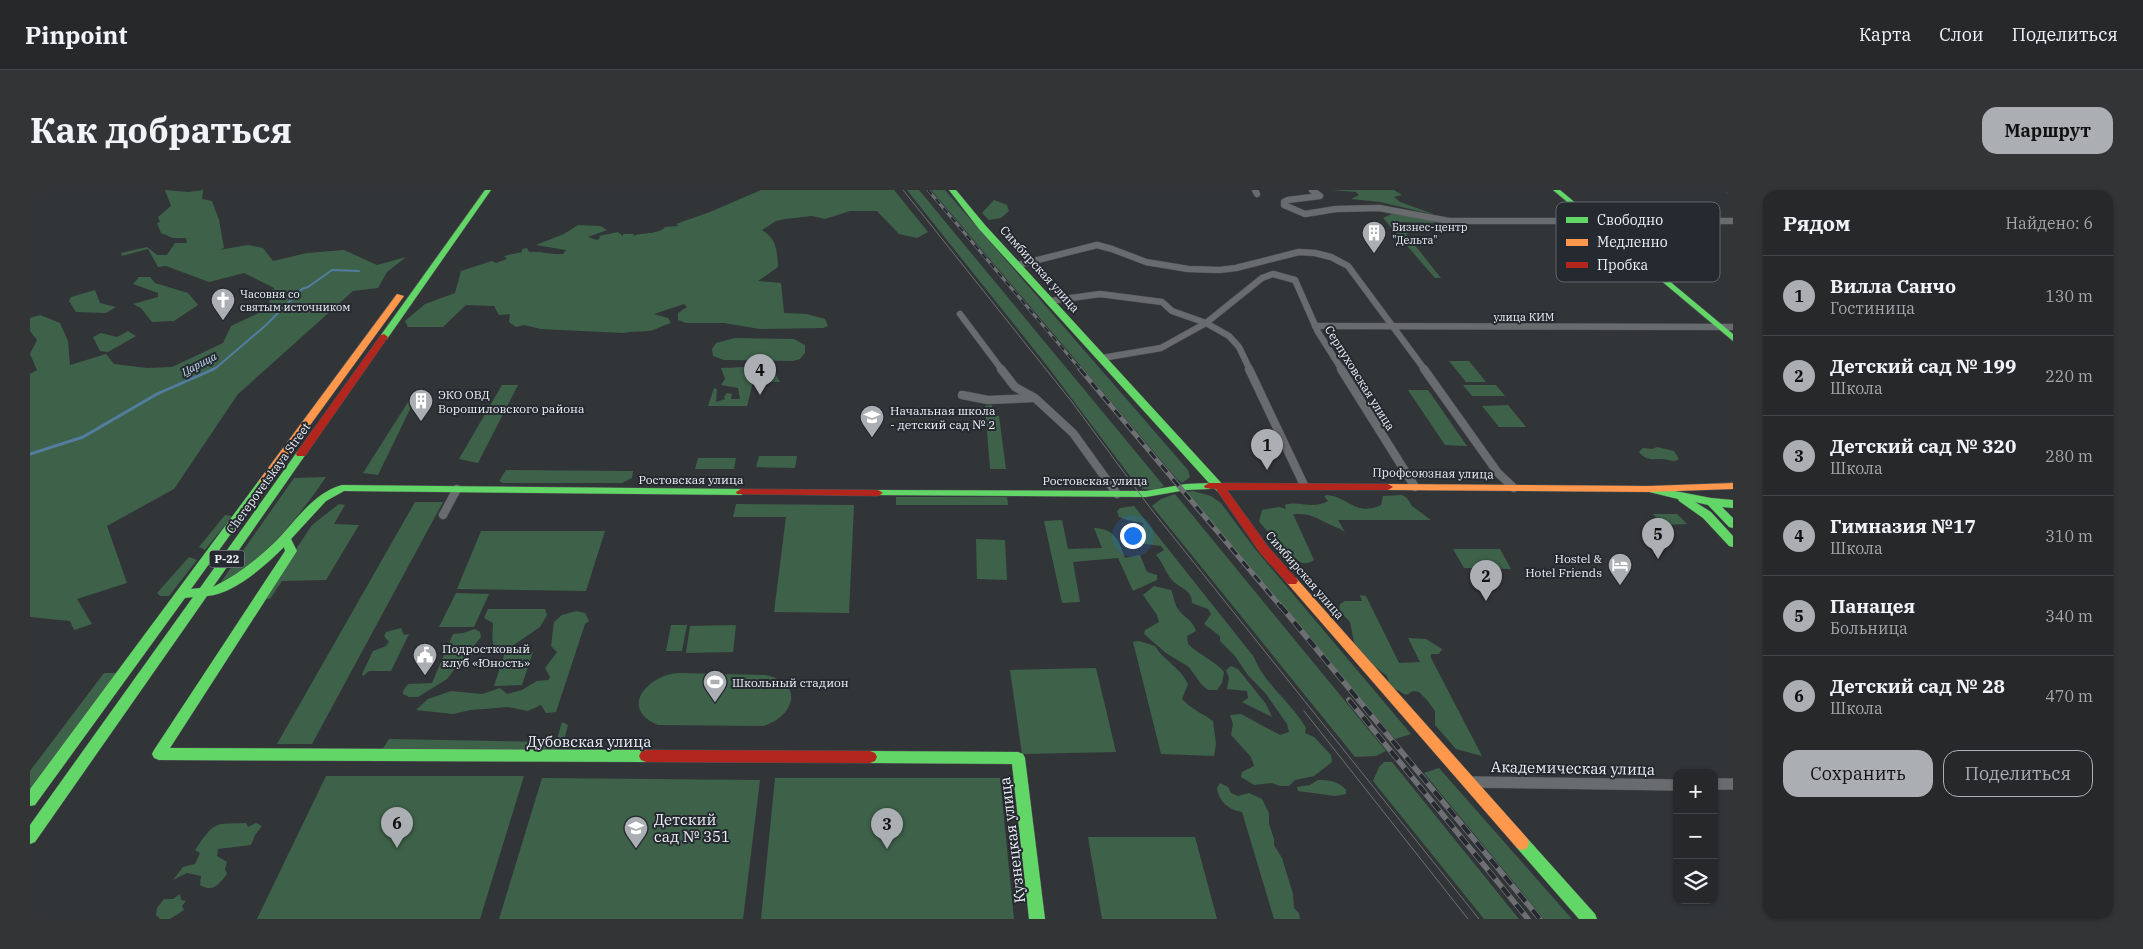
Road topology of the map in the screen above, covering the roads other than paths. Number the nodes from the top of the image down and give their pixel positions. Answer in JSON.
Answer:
{"nodes":[{"id":1,"x":478,"y":190,"type":"edge"},
{"id":2,"x":488,"y":190,"type":"edge"},
{"id":3,"x":952,"y":190,"type":"edge"},
{"id":4,"x":1312,"y":190,"type":"edge"},
{"id":5,"x":1556,"y":190,"type":"edge"},
{"id":6,"x":1728,"y":190,"type":"edge"},
{"id":7,"x":1733,"y":193,"type":"edge"},
{"id":8,"x":1570,"y":202,"type":"edge"},
{"id":9,"x":1720,"y":221,"type":"edge"},
{"id":10,"x":1733,"y":221,"type":"edge"},
{"id":11,"x":1556,"y":222,"type":"edge"},
{"id":12,"x":1018,"y":266,"type":"junction"},
{"id":13,"x":418,"y":280,"type":"junction"},
{"id":14,"x":1665,"y":282,"type":"edge"},
{"id":15,"x":1050,"y":302,"type":"junction"},
{"id":16,"x":960,"y":314,"type":"dead end"},
{"id":17,"x":1206,"y":323,"type":"junction"},
{"id":18,"x":1315,"y":326,"type":"junction"},
{"id":19,"x":1394,"y":326,"type":"junction"},
{"id":20,"x":1719,"y":327,"type":"junction"},
{"id":21,"x":1733,"y":327,"type":"edge"},
{"id":22,"x":1733,"y":338,"type":"edge"},
{"id":23,"x":1102,"y":358,"type":"junction"},
{"id":24,"x":962,"y":395,"type":"dead end"},
{"id":25,"x":1036,"y":398,"type":"junction"},
{"id":26,"x":1218,"y":485,"type":"junction"},
{"id":27,"x":1304,"y":485,"type":"junction"},
{"id":28,"x":1733,"y":486,"type":"edge"},
{"id":29,"x":1415,"y":487,"type":"junction"},
{"id":30,"x":1514,"y":488,"type":"junction"},
{"id":31,"x":457,"y":489,"type":"junction"},
{"id":32,"x":1649,"y":489,"type":"junction"},
{"id":33,"x":1117,"y":494,"type":"junction"},
{"id":34,"x":1677,"y":495,"type":"junction"},
{"id":35,"x":1711,"y":502,"type":"junction"},
{"id":36,"x":1733,"y":504,"type":"edge"},
{"id":37,"x":443,"y":515,"type":"dead end"},
{"id":38,"x":1733,"y":524,"type":"edge"},
{"id":39,"x":285,"y":538,"type":"junction"},
{"id":40,"x":1733,"y":543,"type":"edge"},
{"id":41,"x":181,"y":594,"type":"junction"},
{"id":42,"x":202,"y":594,"type":"junction"},
{"id":43,"x":1018,"y":758,"type":"joint"},
{"id":44,"x":1469,"y":782,"type":"junction"},
{"id":45,"x":1673,"y":784,"type":"edge"},
{"id":46,"x":1718,"y":784,"type":"edge"},
{"id":47,"x":1733,"y":784,"type":"edge"},
{"id":48,"x":30,"y":800,"type":"edge"},
{"id":49,"x":30,"y":837,"type":"edge"},
{"id":50,"x":1037,"y":919,"type":"edge"},
{"id":51,"x":1589,"y":919,"type":"edge"}],
"edges":[{"from":1,"to":13,"type":"main road","number":"Р-22"},
{"from":2,"to":13,"type":"main road","number":"Р-22"},
{"from":3,"to":12,"type":"main road","name":"Симбирская улица"},
{"from":4,"to":11,"type":"street"},
{"from":5,"to":8,"type":"main road"},
{"from":6,"to":7,"type":"street"},
{"from":9,"to":10,"type":"street"},
{"from":12,"to":15,"type":"main road","name":"Симбирская улица"},
{"from":12,"to":19,"type":"street"},
{"from":13,"to":41,"type":"main road","name":"Cherepovetskaya Street","number":"Р-22"},
{"from":13,"to":42,"type":"main road","name":"Cherepovetskaya Street","number":"Р-22"},
{"from":14,"to":20,"type":"main road"},
{"from":15,"to":17,"type":"street"},
{"from":15,"to":23,"type":"main road","name":"Симбирская улица"},
{"from":16,"to":25,"type":"street"},
{"from":17,"to":18,"type":"street","name":"Серпуховская улица"},
{"from":17,"to":23,"type":"street"},
{"from":17,"to":27,"type":"street"},
{"from":18,"to":19,"type":"street","name":"улица КИМ"},
{"from":18,"to":29,"type":"street","name":"Серпуховская улица"},
{"from":19,"to":20,"type":"street","name":"улица КИМ"},
{"from":19,"to":30,"type":"street"},
{"from":20,"to":21,"type":"street","name":"улица КИМ"},
{"from":20,"to":22,"type":"main road"},
{"from":23,"to":26,"type":"main road","name":"Симбирская улица"},
{"from":24,"to":25,"type":"street"},
{"from":25,"to":33,"type":"street"},
{"from":26,"to":27,"type":"main road","name":"Профсоюзная улица"},
{"from":26,"to":33,"type":"main road","name":"Ростовская улица"},
{"from":26,"to":44,"type":"main road","name":"Симбирская улица"},
{"from":27,"to":29,"type":"main road","name":"Профсоюзная улица"},
{"from":28,"to":32,"type":"main road","name":"Профсоюзная улица"},
{"from":29,"to":30,"type":"main road","name":"Профсоюзная улица"},
{"from":30,"to":32,"type":"main road","name":"Профсоюзная улица"},
{"from":31,"to":33,"type":"main road","name":"Ростовская улица"},
{"from":31,"to":37,"type":"street"},
{"from":31,"to":39,"type":"main road","name":"Ростовская улица"},
{"from":32,"to":34,"type":"main road","name":"Профсоюзная улица"},
{"from":34,"to":35,"type":"main road","name":"Профсоюзная улица"},
{"from":34,"to":40,"type":"main road"},
{"from":35,"to":36,"type":"main road","name":"Профсоюзная улица"},
{"from":35,"to":38,"type":"main road"},
{"from":39,"to":42,"type":"main road","name":"Ростовская улица"},
{"from":39,"to":43,"type":"main road","name":"Дубовская улица"},
{"from":41,"to":42,"type":"main road","name":"Ростовская улица"},
{"from":41,"to":48,"type":"main road","name":"Cherepovetskaya Street","number":"Р-22"},
{"from":42,"to":49,"type":"main road","name":"Cherepovetskaya Street","number":"Р-22"},
{"from":43,"to":50,"type":"main road","name":"Кузнецкая улица"},
{"from":44,"to":45,"type":"street","name":"Академическая улица"},
{"from":44,"to":51,"type":"main road","name":"Симбирская улица"},
{"from":46,"to":47,"type":"street"}]}
